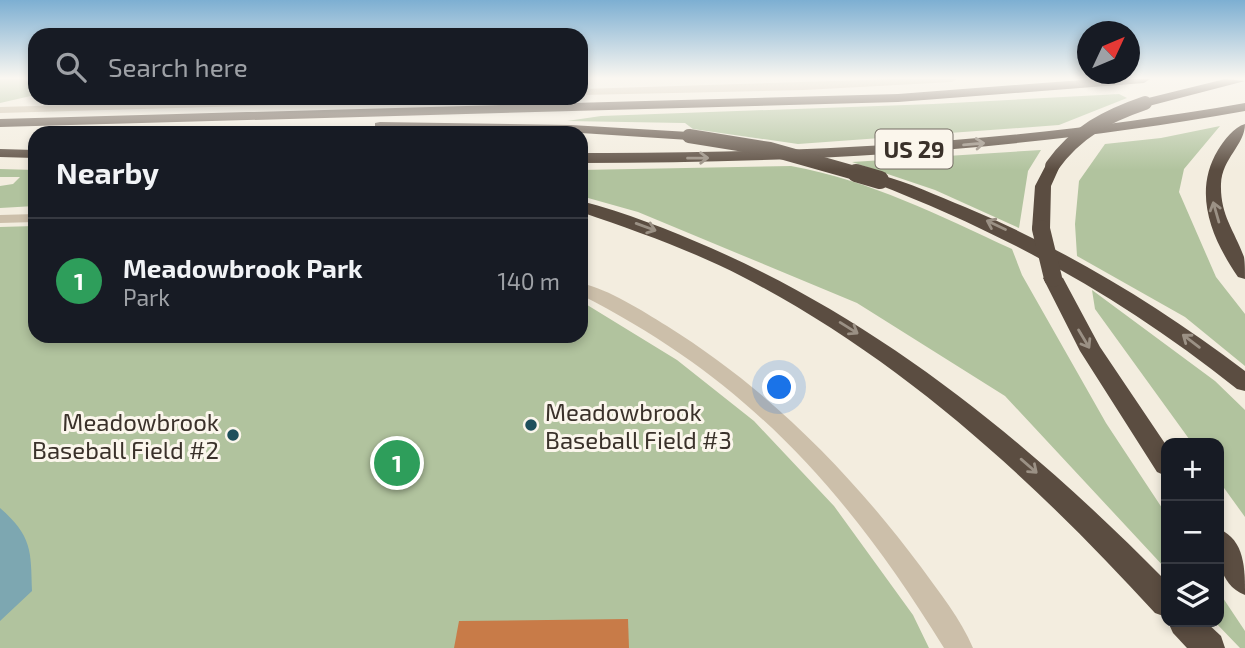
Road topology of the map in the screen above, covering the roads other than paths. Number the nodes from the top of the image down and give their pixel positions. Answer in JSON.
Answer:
{"nodes":[{"id":1,"x":541,"y":109,"type":"edge"},
{"id":2,"x":1130,"y":109,"type":"edge"},
{"id":3,"x":1232,"y":109,"type":"edge"},
{"id":4,"x":0,"y":125,"type":"edge"},
{"id":5,"x":143,"y":126,"type":"edge"},
{"id":6,"x":1245,"y":128,"type":"edge"},
{"id":7,"x":588,"y":130,"type":"edge"},
{"id":8,"x":0,"y":152,"type":"edge"},
{"id":9,"x":28,"y":153,"type":"edge"},
{"id":10,"x":588,"y":158,"type":"edge"},
{"id":11,"x":588,"y":208,"type":"edge"},
{"id":12,"x":28,"y":218,"type":"edge"},
{"id":13,"x":0,"y":219,"type":"edge"},
{"id":14,"x":1245,"y":273,"type":"edge"},
{"id":15,"x":588,"y":292,"type":"edge"},
{"id":16,"x":1245,"y":383,"type":"edge"},
{"id":17,"x":1161,"y":458,"type":"edge"},
{"id":18,"x":1224,"y":550,"type":"edge"},
{"id":19,"x":1245,"y":581,"type":"edge"},
{"id":20,"x":1161,"y":597,"type":"edge"},
{"id":21,"x":1189,"y":627,"type":"edge"},
{"id":22,"x":959,"y":648,"type":"edge"},
{"id":23,"x":1209,"y":648,"type":"edge"}],
"edges":[{"from":1,"to":4,"type":"highway","number":"US 29"},
{"from":2,"to":17,"type":"highway","one_way":true,"bridge":true},
{"from":10,"to":3,"type":"highway","number":"US 29","one_way":true},
{"from":5,"to":4,"type":"highway","one_way":true,"bridge":true},
{"from":14,"to":6,"type":"highway","one_way":true},
{"from":16,"to":7,"type":"highway","one_way":true,"bridge":true},
{"from":8,"to":9,"type":"highway"},
{"from":11,"to":20,"type":"highway","one_way":true},
{"from":12,"to":13,"type":"street"},
{"from":15,"to":22,"type":"street"},
{"from":18,"to":19,"type":"highway"},
{"from":21,"to":23,"type":"highway"}]}
